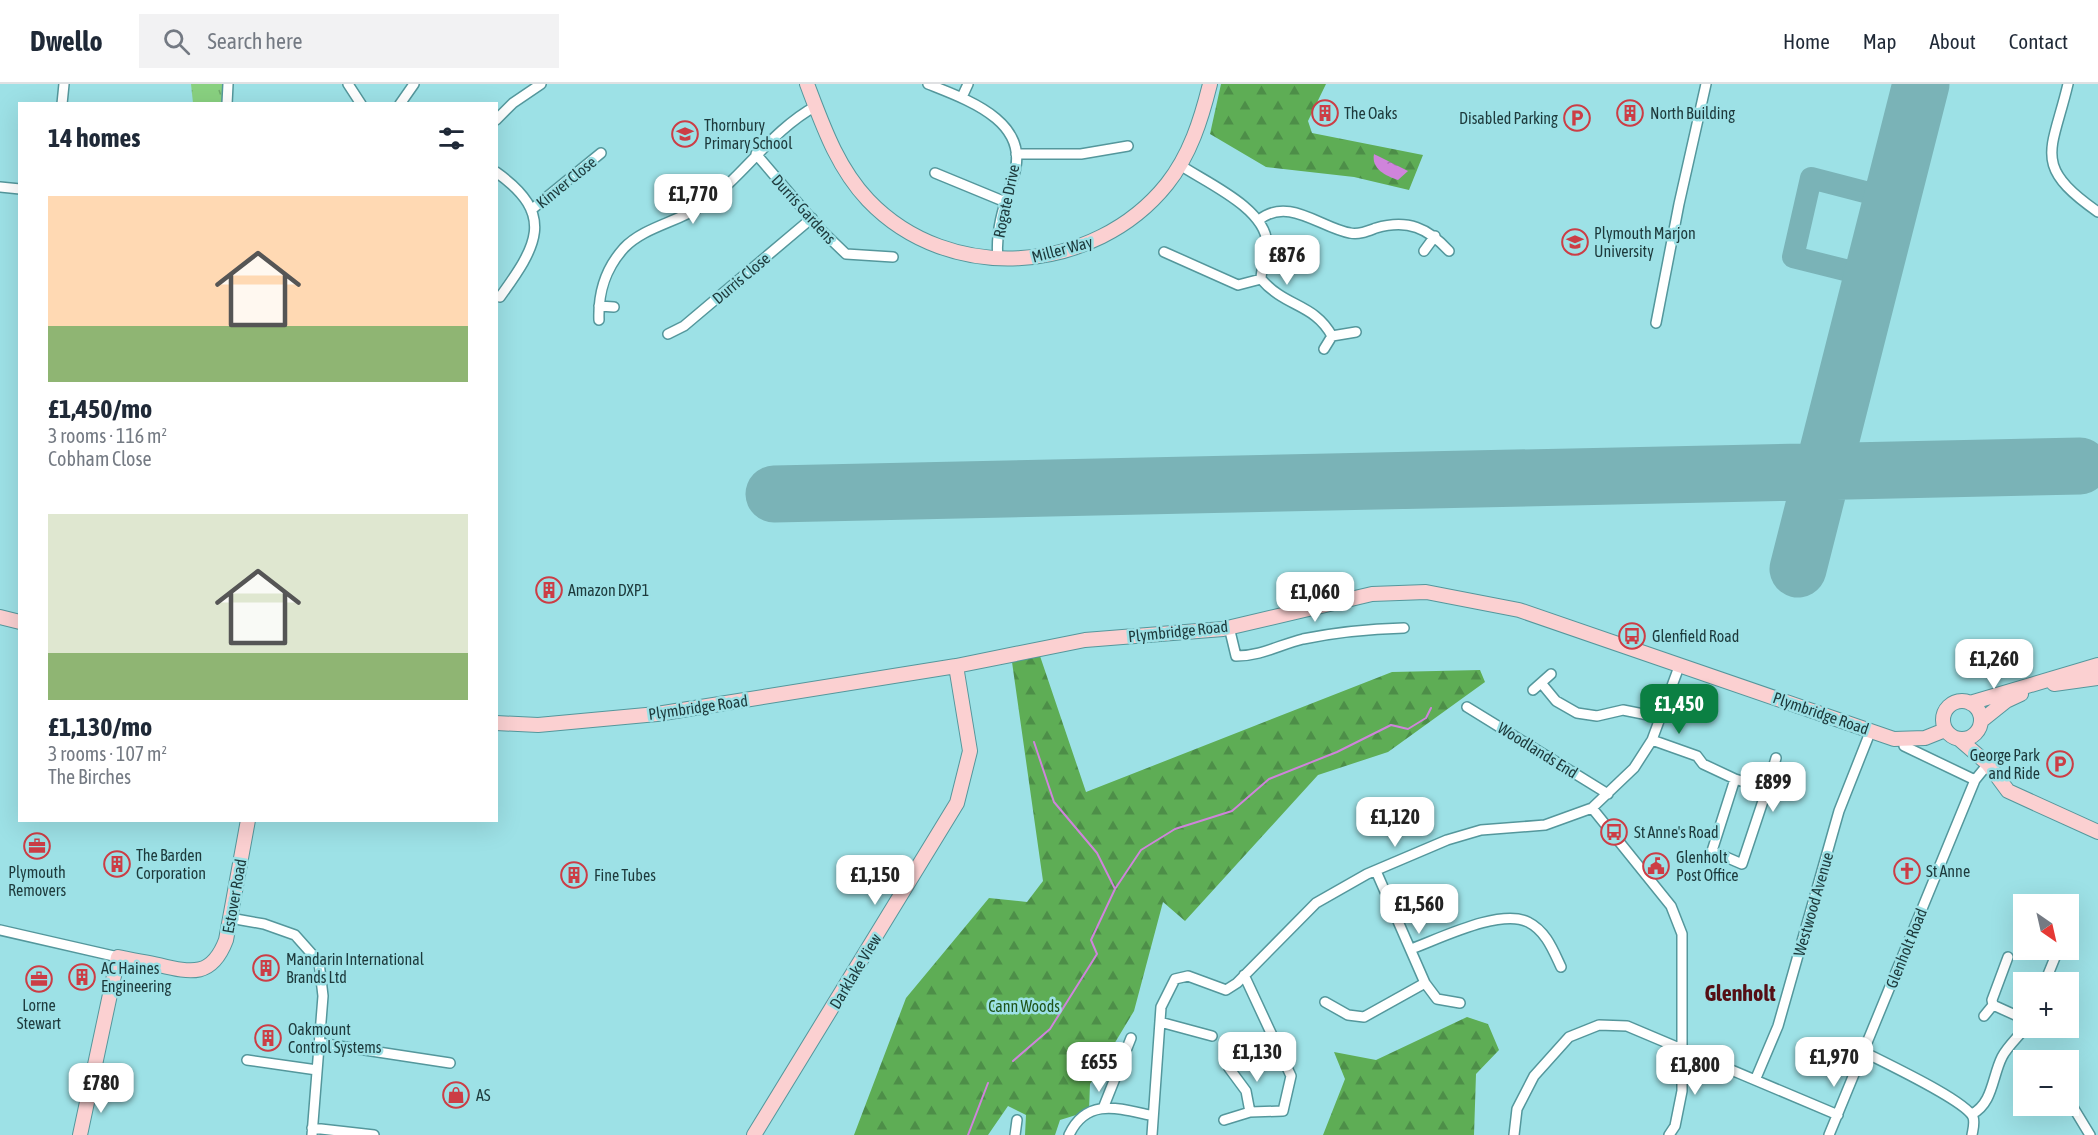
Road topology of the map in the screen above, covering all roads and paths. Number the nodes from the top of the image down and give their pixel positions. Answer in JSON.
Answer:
{"nodes":[{"id":1,"x":63,"y":84,"type":"edge"},
{"id":2,"x":228,"y":84,"type":"edge"},
{"id":3,"x":348,"y":84,"type":"edge"},
{"id":4,"x":414,"y":84,"type":"edge"},
{"id":5,"x":541,"y":84,"type":"edge"},
{"id":6,"x":807,"y":84,"type":"edge"},
{"id":7,"x":928,"y":84,"type":"edge"},
{"id":8,"x":968,"y":84,"type":"edge"},
{"id":9,"x":1210,"y":84,"type":"edge"},
{"id":10,"x":1706,"y":84,"type":"edge"},
{"id":11,"x":2068,"y":84,"type":"edge"},
{"id":12,"x":962,"y":97,"type":"junction"},
{"id":13,"x":62,"y":102,"type":"edge"},
{"id":14,"x":227,"y":102,"type":"edge"},
{"id":15,"x":360,"y":102,"type":"edge"},
{"id":16,"x":401,"y":102,"type":"edge"},
{"id":17,"x":816,"y":106,"type":"junction"},
{"id":18,"x":498,"y":118,"type":"edge"},
{"id":19,"x":1128,"y":146,"type":"dead end"},
{"id":20,"x":601,"y":153,"type":"dead end"},
{"id":21,"x":756,"y":154,"type":"junction"},
{"id":22,"x":1016,"y":154,"type":"junction"},
{"id":23,"x":1180,"y":165,"type":"junction"},
{"id":24,"x":935,"y":173,"type":"dead end"},
{"id":25,"x":498,"y":174,"type":"edge"},
{"id":26,"x":0,"y":187,"type":"edge"},
{"id":27,"x":18,"y":189,"type":"edge"},
{"id":28,"x":1004,"y":201,"type":"junction"},
{"id":29,"x":531,"y":210,"type":"junction"},
{"id":30,"x":2098,"y":212,"type":"edge"},
{"id":31,"x":812,"y":218,"type":"junction"},
{"id":32,"x":1259,"y":220,"type":"junction"},
{"id":33,"x":1434,"y":236,"type":"junction"},
{"id":34,"x":1424,"y":251,"type":"dead end"},
{"id":35,"x":1449,"y":251,"type":"dead end"},
{"id":36,"x":1164,"y":252,"type":"dead end"},
{"id":37,"x":893,"y":257,"type":"dead end"},
{"id":38,"x":998,"y":259,"type":"junction"},
{"id":39,"x":1261,"y":279,"type":"junction"},
{"id":40,"x":501,"y":298,"type":"edge"},
{"id":41,"x":598,"y":306,"type":"junction"},
{"id":42,"x":614,"y":307,"type":"dead end"},
{"id":43,"x":599,"y":320,"type":"dead end"},
{"id":44,"x":671,"y":320,"type":"dead end"},
{"id":45,"x":1656,"y":323,"type":"dead end"},
{"id":46,"x":1356,"y":332,"type":"dead end"},
{"id":47,"x":1332,"y":336,"type":"junction"},
{"id":48,"x":1324,"y":349,"type":"dead end"},
{"id":49,"x":0,"y":617,"type":"edge"},
{"id":50,"x":0,"y":622,"type":"edge"},
{"id":51,"x":18,"y":622,"type":"edge"},
{"id":52,"x":18,"y":626,"type":"edge"},
{"id":53,"x":1229,"y":627,"type":"junction"},
{"id":54,"x":1404,"y":628,"type":"dead end"},
{"id":55,"x":1680,"y":664,"type":"junction"},
{"id":56,"x":2098,"y":665,"type":"edge"},
{"id":57,"x":956,"y":666,"type":"junction"},
{"id":58,"x":1551,"y":674,"type":"dead end"},
{"id":59,"x":2098,"y":678,"type":"edge"},
{"id":60,"x":1542,"y":684,"type":"junction"},
{"id":61,"x":1533,"y":690,"type":"dead end"},
{"id":62,"x":1970,"y":703,"type":"junction"},
{"id":63,"x":1467,"y":707,"type":"dead end"},
{"id":64,"x":1658,"y":717,"type":"junction"},
{"id":65,"x":498,"y":723,"type":"edge"},
{"id":66,"x":1980,"y":725,"type":"junction"},
{"id":67,"x":1945,"y":729,"type":"junction"},
{"id":68,"x":1871,"y":730,"type":"junction"},
{"id":69,"x":1959,"y":739,"type":"junction"},
{"id":70,"x":1652,"y":740,"type":"junction"},
{"id":71,"x":1904,"y":746,"type":"dead end"},
{"id":72,"x":1776,"y":758,"type":"dead end"},
{"id":73,"x":1988,"y":764,"type":"junction"},
{"id":74,"x":1735,"y":779,"type":"junction"},
{"id":75,"x":1975,"y":780,"type":"junction"},
{"id":76,"x":1767,"y":789,"type":"junction"},
{"id":77,"x":1608,"y":794,"type":"junction"},
{"id":78,"x":1592,"y":808,"type":"junction"},
{"id":79,"x":248,"y":822,"type":"edge"},
{"id":80,"x":2098,"y":832,"type":"edge"},
{"id":81,"x":1376,"y":871,"type":"junction"},
{"id":82,"x":231,"y":918,"type":"junction"},
{"id":83,"x":0,"y":930,"type":"edge"},
{"id":84,"x":1411,"y":949,"type":"junction"},
{"id":85,"x":118,"y":957,"type":"junction"},
{"id":86,"x":2008,"y":957,"type":"dead end"},
{"id":87,"x":1561,"y":967,"type":"dead end"},
{"id":88,"x":1244,"y":975,"type":"junction"},
{"id":89,"x":1425,"y":983,"type":"junction"},
{"id":90,"x":1325,"y":1002,"type":"dead end"},
{"id":91,"x":1460,"y":1003,"type":"dead end"},
{"id":92,"x":1993,"y":1005,"type":"junction"},
{"id":93,"x":2013,"y":1014,"type":"edge"},
{"id":94,"x":1984,"y":1016,"type":"dead end"},
{"id":95,"x":1160,"y":1022,"type":"junction"},
{"id":96,"x":1212,"y":1036,"type":"dead end"},
{"id":97,"x":1131,"y":1038,"type":"dead end"},
{"id":98,"x":2017,"y":1038,"type":"edge"},
{"id":99,"x":319,"y":1043,"type":"junction"},
{"id":100,"x":1683,"y":1047,"type":"junction"},
{"id":101,"x":1864,"y":1052,"type":"junction"},
{"id":102,"x":247,"y":1060,"type":"dead end"},
{"id":103,"x":450,"y":1063,"type":"dead end"},
{"id":104,"x":1229,"y":1068,"type":"dead end"},
{"id":105,"x":317,"y":1070,"type":"junction"},
{"id":106,"x":1756,"y":1078,"type":"junction"},
{"id":107,"x":1104,"y":1106,"type":"junction"},
{"id":108,"x":1250,"y":1112,"type":"junction"},
{"id":109,"x":1972,"y":1114,"type":"junction"},
{"id":110,"x":1838,"y":1115,"type":"junction"},
{"id":111,"x":1153,"y":1116,"type":"junction"},
{"id":112,"x":2078,"y":1116,"type":"edge"},
{"id":113,"x":1017,"y":1120,"type":"dead end"},
{"id":114,"x":1224,"y":1120,"type":"dead end"},
{"id":115,"x":312,"y":1131,"type":"edge"},
{"id":116,"x":80,"y":1135,"type":"edge"},
{"id":117,"x":374,"y":1135,"type":"edge"},
{"id":118,"x":754,"y":1135,"type":"edge"},
{"id":119,"x":1015,"y":1135,"type":"edge"},
{"id":120,"x":1069,"y":1135,"type":"edge"},
{"id":121,"x":1152,"y":1135,"type":"edge"},
{"id":122,"x":1514,"y":1135,"type":"edge"},
{"id":123,"x":1669,"y":1135,"type":"edge"},
{"id":124,"x":1829,"y":1135,"type":"edge"},
{"id":125,"x":1972,"y":1135,"type":"edge"},
{"id":126,"x":2090,"y":1135,"type":"edge"}],
"edges":[{"from":1,"to":13,"type":"street"},
{"from":2,"to":14,"type":"street"},
{"from":3,"to":15,"type":"street"},
{"from":4,"to":16,"type":"street"},
{"from":5,"to":18,"type":"street"},
{"from":6,"to":17,"type":"main road","name":"Miller Way"},
{"from":7,"to":12,"type":"street","name":"Rogate Drive"},
{"from":8,"to":12,"type":"street"},
{"from":9,"to":23,"type":"main road","name":"Miller Way"},
{"from":10,"to":45,"type":"street"},
{"from":11,"to":30,"type":"street"},
{"from":12,"to":22,"type":"street","name":"Rogate Drive"},
{"from":17,"to":21,"type":"street"},
{"from":17,"to":38,"type":"main road","name":"Miller Way"},
{"from":19,"to":22,"type":"street"},
{"from":20,"to":29,"type":"street","name":"Kinver Close"},
{"from":21,"to":31,"type":"street","name":"Durris Gardens"},
{"from":21,"to":41,"type":"street"},
{"from":22,"to":28,"type":"street","name":"Rogate Drive"},
{"from":23,"to":32,"type":"street"},
{"from":23,"to":38,"type":"main road","name":"Miller Way"},
{"from":24,"to":28,"type":"street"},
{"from":25,"to":29,"type":"street"},
{"from":26,"to":27,"type":"street"},
{"from":28,"to":38,"type":"street","name":"Rogate Drive"},
{"from":29,"to":40,"type":"street"},
{"from":31,"to":37,"type":"street","name":"Durris Gardens"},
{"from":31,"to":44,"type":"street","name":"Durris Close"},
{"from":32,"to":33,"type":"street"},
{"from":32,"to":39,"type":"street"},
{"from":33,"to":34,"type":"street"},
{"from":33,"to":35,"type":"street"},
{"from":36,"to":39,"type":"street"},
{"from":39,"to":47,"type":"street"},
{"from":41,"to":42,"type":"street"},
{"from":41,"to":43,"type":"street"},
{"from":46,"to":47,"type":"street"},
{"from":47,"to":48,"type":"street"},
{"from":49,"to":51,"type":"main road"},
{"from":50,"to":52,"type":"main road"},
{"from":53,"to":54,"type":"street"},
{"from":53,"to":55,"type":"main road","name":"Plymbridge Road"},
{"from":53,"to":57,"type":"main road","name":"Plymbridge Road"},
{"from":55,"to":64,"type":"street"},
{"from":55,"to":68,"type":"main road","name":"Plymbridge Road"},
{"from":56,"to":62,"type":"main road"},
{"from":57,"to":65,"type":"main road","name":"Plymbridge Road"},
{"from":57,"to":118,"type":"main road","name":"Darklake View"},
{"from":58,"to":60,"type":"street"},
{"from":59,"to":66,"type":"main road"},
{"from":60,"to":61,"type":"street"},
{"from":60,"to":64,"type":"street"},
{"from":62,"to":66,"type":"main road"},
{"from":62,"to":67,"type":"main road"},
{"from":63,"to":77,"type":"street","name":"Woodlands End"},
{"from":64,"to":70,"type":"street"},
{"from":66,"to":69,"type":"main road"},
{"from":66,"to":73,"type":"main road"},
{"from":67,"to":68,"type":"main road","name":"Plymbridge Road"},
{"from":67,"to":69,"type":"main road"},
{"from":68,"to":106,"type":"street","name":"Westwood Avenue"},
{"from":69,"to":73,"type":"main road"},
{"from":70,"to":74,"type":"street"},
{"from":70,"to":77,"type":"street"},
{"from":71,"to":75,"type":"street"},
{"from":72,"to":76,"type":"street"},
{"from":73,"to":75,"type":"street","name":"Glenholt Road"},
{"from":73,"to":80,"type":"main road"},
{"from":74,"to":76,"type":"street"},
{"from":74,"to":76,"type":"street"},
{"from":75,"to":101,"type":"street","name":"Glenholt Road"},
{"from":77,"to":78,"type":"street"},
{"from":78,"to":81,"type":"street"},
{"from":78,"to":100,"type":"street"},
{"from":79,"to":82,"type":"main road","name":"Estover Road"},
{"from":81,"to":84,"type":"street"},
{"from":81,"to":88,"type":"street"},
{"from":82,"to":85,"type":"main road","name":"Estover Road"},
{"from":82,"to":99,"type":"street"},
{"from":83,"to":85,"type":"street","name":"Estover Road"},
{"from":84,"to":87,"type":"street"},
{"from":84,"to":89,"type":"street"},
{"from":85,"to":116,"type":"main road"},
{"from":86,"to":92,"type":"street"},
{"from":88,"to":95,"type":"street"},
{"from":88,"to":108,"type":"street"},
{"from":89,"to":90,"type":"street"},
{"from":89,"to":91,"type":"street"},
{"from":92,"to":93,"type":"street"},
{"from":92,"to":94,"type":"street"},
{"from":95,"to":96,"type":"street"},
{"from":95,"to":111,"type":"street"},
{"from":97,"to":107,"type":"street"},
{"from":98,"to":109,"type":"street"},
{"from":99,"to":103,"type":"street"},
{"from":99,"to":105,"type":"street"},
{"from":100,"to":106,"type":"street"},
{"from":100,"to":122,"type":"street"},
{"from":100,"to":123,"type":"street"},
{"from":101,"to":109,"type":"street"},
{"from":101,"to":110,"type":"street","name":"Glenholt Road"},
{"from":102,"to":105,"type":"street"},
{"from":104,"to":108,"type":"street"},
{"from":105,"to":115,"type":"street"},
{"from":106,"to":110,"type":"street"},
{"from":107,"to":111,"type":"street"},
{"from":107,"to":120,"type":"street"},
{"from":108,"to":114,"type":"street"},
{"from":109,"to":125,"type":"street"},
{"from":110,"to":124,"type":"street","name":"Glenholt Road"},
{"from":111,"to":121,"type":"street"},
{"from":112,"to":126,"type":"street"},
{"from":113,"to":119,"type":"street"},
{"from":115,"to":117,"type":"street"}]}
